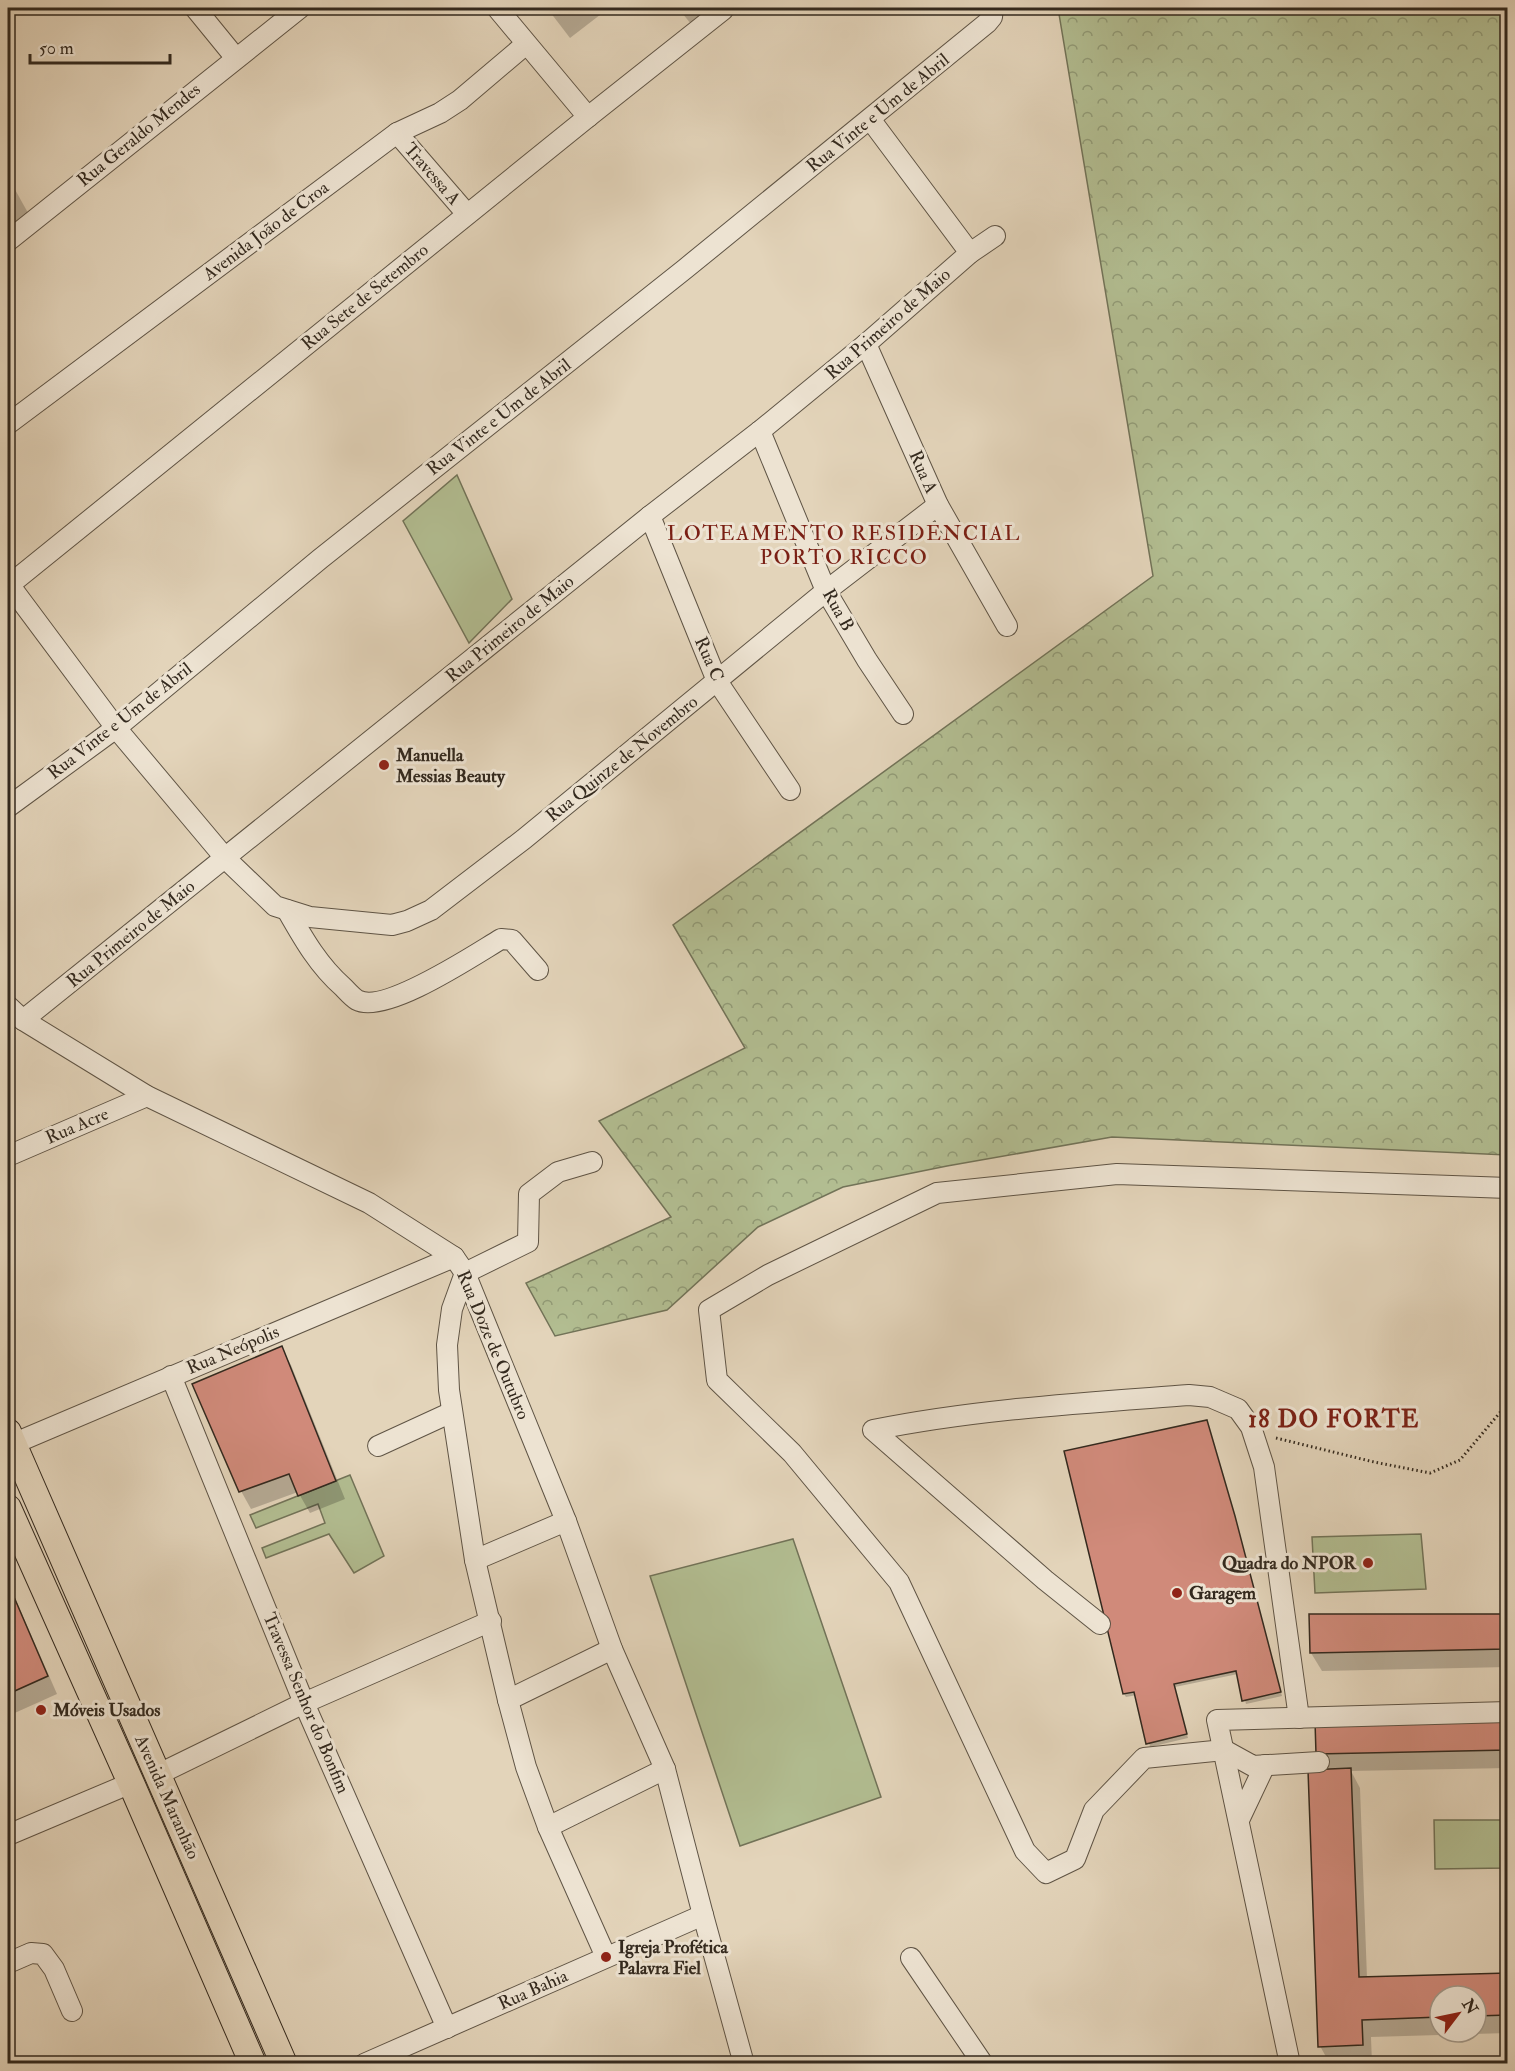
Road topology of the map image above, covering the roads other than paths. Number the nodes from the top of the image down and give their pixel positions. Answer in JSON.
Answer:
{"nodes":[{"id":1,"x":195,"y":8,"type":"edge"},
{"id":2,"x":300,"y":8,"type":"edge"},
{"id":3,"x":497,"y":8,"type":"edge"},
{"id":4,"x":723,"y":10,"type":"dead end"},
{"id":5,"x":990,"y":15,"type":"edge"},
{"id":6,"x":526,"y":44,"type":"junction"},
{"id":7,"x":235,"y":57,"type":"junction"},
{"id":8,"x":588,"y":117,"type":"junction"},
{"id":9,"x":870,"y":119,"type":"junction"},
{"id":10,"x":397,"y":133,"type":"junction"},
{"id":11,"x":467,"y":214,"type":"junction"},
{"id":12,"x":995,"y":236,"type":"dead end"},
{"id":13,"x":8,"y":241,"type":"edge"},
{"id":14,"x":970,"y":254,"type":"junction"},
{"id":15,"x":866,"y":344,"type":"junction"},
{"id":16,"x":8,"y":424,"type":"edge"},
{"id":17,"x":760,"y":432,"type":"junction"},
{"id":18,"x":938,"y":505,"type":"junction"},
{"id":19,"x":650,"y":516,"type":"junction"},
{"id":20,"x":8,"y":585,"type":"edge"},
{"id":21,"x":826,"y":591,"type":"junction"},
{"id":22,"x":1006,"y":626,"type":"dead end"},
{"id":23,"x":717,"y":681,"type":"junction"},
{"id":24,"x":903,"y":714,"type":"dead end"},
{"id":25,"x":116,"y":728,"type":"junction"},
{"id":26,"x":790,"y":790,"type":"dead end"},
{"id":27,"x":8,"y":807,"type":"edge"},
{"id":28,"x":226,"y":859,"type":"junction"},
{"id":29,"x":281,"y":908,"type":"junction"},
{"id":30,"x":538,"y":970,"type":"dead end"},
{"id":31,"x":8,"y":1006,"type":"edge"},
{"id":32,"x":23,"y":1020,"type":"junction"},
{"id":33,"x":147,"y":1096,"type":"junction"},
{"id":34,"x":8,"y":1156,"type":"edge"},
{"id":35,"x":592,"y":1162,"type":"dead end"},
{"id":36,"x":1508,"y":1188,"type":"edge"},
{"id":37,"x":459,"y":1265,"type":"junction"},
{"id":38,"x":171,"y":1376,"type":"junction"},
{"id":39,"x":452,"y":1412,"type":"junction"},
{"id":40,"x":9,"y":1440,"type":"edge"},
{"id":41,"x":378,"y":1446,"type":"dead end"},
{"id":42,"x":8,"y":1508,"type":"edge"},
{"id":43,"x":566,"y":1521,"type":"junction"},
{"id":44,"x":475,"y":1560,"type":"junction"},
{"id":45,"x":491,"y":1621,"type":"junction"},
{"id":46,"x":1100,"y":1624,"type":"dead end"},
{"id":47,"x":612,"y":1649,"type":"junction"},
{"id":48,"x":508,"y":1700,"type":"junction"},
{"id":49,"x":304,"y":1703,"type":"junction"},
{"id":50,"x":1508,"y":1712,"type":"edge"},
{"id":51,"x":1299,"y":1718,"type":"junction"},
{"id":52,"x":1224,"y":1750,"type":"junction"},
{"id":53,"x":1318,"y":1762,"type":"dead end"},
{"id":54,"x":1265,"y":1765,"type":"junction"},
{"id":55,"x":665,"y":1769,"type":"junction"},
{"id":56,"x":157,"y":1775,"type":"junction"},
{"id":57,"x":131,"y":1783,"type":"junction"},
{"id":58,"x":1239,"y":1820,"type":"junction"},
{"id":59,"x":548,"y":1827,"type":"junction"},
{"id":60,"x":8,"y":1835,"type":"edge"},
{"id":61,"x":703,"y":1915,"type":"junction"},
{"id":62,"x":606,"y":1958,"type":"junction"},
{"id":63,"x":911,"y":1958,"type":"dead end"},
{"id":64,"x":8,"y":1963,"type":"edge"},
{"id":65,"x":72,"y":2011,"type":"dead end"},
{"id":66,"x":447,"y":2028,"type":"junction"},
{"id":67,"x":253,"y":2064,"type":"edge"},
{"id":68,"x":284,"y":2064,"type":"edge"},
{"id":69,"x":364,"y":2064,"type":"edge"},
{"id":70,"x":744,"y":2064,"type":"edge"},
{"id":71,"x":983,"y":2064,"type":"edge"},
{"id":72,"x":1290,"y":2064,"type":"edge"}],
"edges":[{"from":1,"to":7,"type":"street"},
{"from":2,"to":7,"type":"street","name":"Rua Geraldo Mendes"},
{"from":3,"to":6,"type":"street"},
{"from":4,"to":8,"type":"street","name":"Rua Sete de Setembro"},
{"from":5,"to":9,"type":"street","name":"Rua Vinte e Um de Abril"},
{"from":6,"to":8,"type":"street"},
{"from":6,"to":10,"type":"street","name":"Avenida João de Croa"},
{"from":7,"to":13,"type":"street","name":"Rua Geraldo Mendes"},
{"from":8,"to":11,"type":"street","name":"Rua Sete de Setembro"},
{"from":9,"to":14,"type":"street"},
{"from":9,"to":25,"type":"street","name":"Rua Vinte e Um de Abril"},
{"from":10,"to":11,"type":"street","name":"Travessa A"},
{"from":10,"to":16,"type":"street","name":"Avenida João de Croa"},
{"from":11,"to":20,"type":"street","name":"Rua Sete de Setembro"},
{"from":12,"to":14,"type":"street","name":"Rua Primeiro de Maio"},
{"from":14,"to":15,"type":"street","name":"Rua Primeiro de Maio"},
{"from":15,"to":17,"type":"street","name":"Rua Primeiro de Maio"},
{"from":15,"to":18,"type":"street","name":"Rua A"},
{"from":17,"to":19,"type":"street","name":"Rua Primeiro de Maio"},
{"from":17,"to":21,"type":"street","name":"Rua B"},
{"from":18,"to":21,"type":"street","name":"Rua Quinze de Novembro"},
{"from":18,"to":22,"type":"street","name":"Rua A"},
{"from":19,"to":23,"type":"street","name":"Rua C"},
{"from":19,"to":28,"type":"street","name":"Rua Primeiro de Maio"},
{"from":20,"to":25,"type":"street"},
{"from":21,"to":23,"type":"street","name":"Rua Quinze de Novembro"},
{"from":21,"to":24,"type":"street","name":"Rua B"},
{"from":23,"to":26,"type":"street","name":"Rua C"},
{"from":23,"to":29,"type":"street","name":"Rua Quinze de Novembro"},
{"from":25,"to":27,"type":"street","name":"Rua Vinte e Um de Abril"},
{"from":25,"to":28,"type":"street"},
{"from":28,"to":29,"type":"street"},
{"from":28,"to":32,"type":"street","name":"Rua Primeiro de Maio"},
{"from":29,"to":30,"type":"street"},
{"from":31,"to":32,"type":"street","name":"Rua Doze de Outubro"},
{"from":32,"to":33,"type":"street","name":"Rua Doze de Outubro"},
{"from":33,"to":34,"type":"street","name":"Rua Acre"},
{"from":33,"to":37,"type":"street","name":"Rua Doze de Outubro"},
{"from":35,"to":37,"type":"street","name":"Rua Neópolis"},
{"from":36,"to":52,"type":"street"},
{"from":37,"to":38,"type":"street","name":"Rua Neópolis"},
{"from":37,"to":39,"type":"street"},
{"from":37,"to":43,"type":"street","name":"Rua Doze de Outubro"},
{"from":38,"to":40,"type":"street","name":"Rua Neópolis"},
{"from":38,"to":49,"type":"street","name":"Travessa Senhor do Bonfim"},
{"from":39,"to":41,"type":"street"},
{"from":39,"to":44,"type":"street"},
{"from":40,"to":56,"type":"main road","name":"Avenida Maranhão"},
{"from":42,"to":57,"type":"main road","name":"Avenida Maranhão"},
{"from":43,"to":44,"type":"street"},
{"from":43,"to":47,"type":"street","name":"Rua Doze de Outubro"},
{"from":44,"to":45,"type":"street"},
{"from":45,"to":48,"type":"street"},
{"from":45,"to":49,"type":"street"},
{"from":46,"to":51,"type":"street"},
{"from":47,"to":48,"type":"street"},
{"from":47,"to":55,"type":"street","name":"Rua Doze de Outubro"},
{"from":48,"to":59,"type":"street"},
{"from":49,"to":56,"type":"street"},
{"from":49,"to":66,"type":"street","name":"Travessa Senhor do Bonfim"},
{"from":50,"to":51,"type":"street"},
{"from":51,"to":52,"type":"street"},
{"from":52,"to":54,"type":"street"},
{"from":52,"to":58,"type":"street"},
{"from":53,"to":54,"type":"street"},
{"from":54,"to":58,"type":"street"},
{"from":55,"to":59,"type":"street"},
{"from":55,"to":61,"type":"street","name":"Rua Doze de Outubro"},
{"from":56,"to":68,"type":"main road","name":"Avenida Maranhão"},
{"from":57,"to":60,"type":"street"},
{"from":57,"to":67,"type":"main road","name":"Avenida Maranhão"},
{"from":58,"to":72,"type":"street"},
{"from":59,"to":62,"type":"street"},
{"from":61,"to":62,"type":"street","name":"Rua Bahia"},
{"from":61,"to":70,"type":"street","name":"Rua Doze de Outubro"},
{"from":62,"to":66,"type":"street","name":"Rua Bahia"},
{"from":63,"to":71,"type":"street"},
{"from":64,"to":65,"type":"street"},
{"from":66,"to":69,"type":"street","name":"Rua Bahia"}]}
